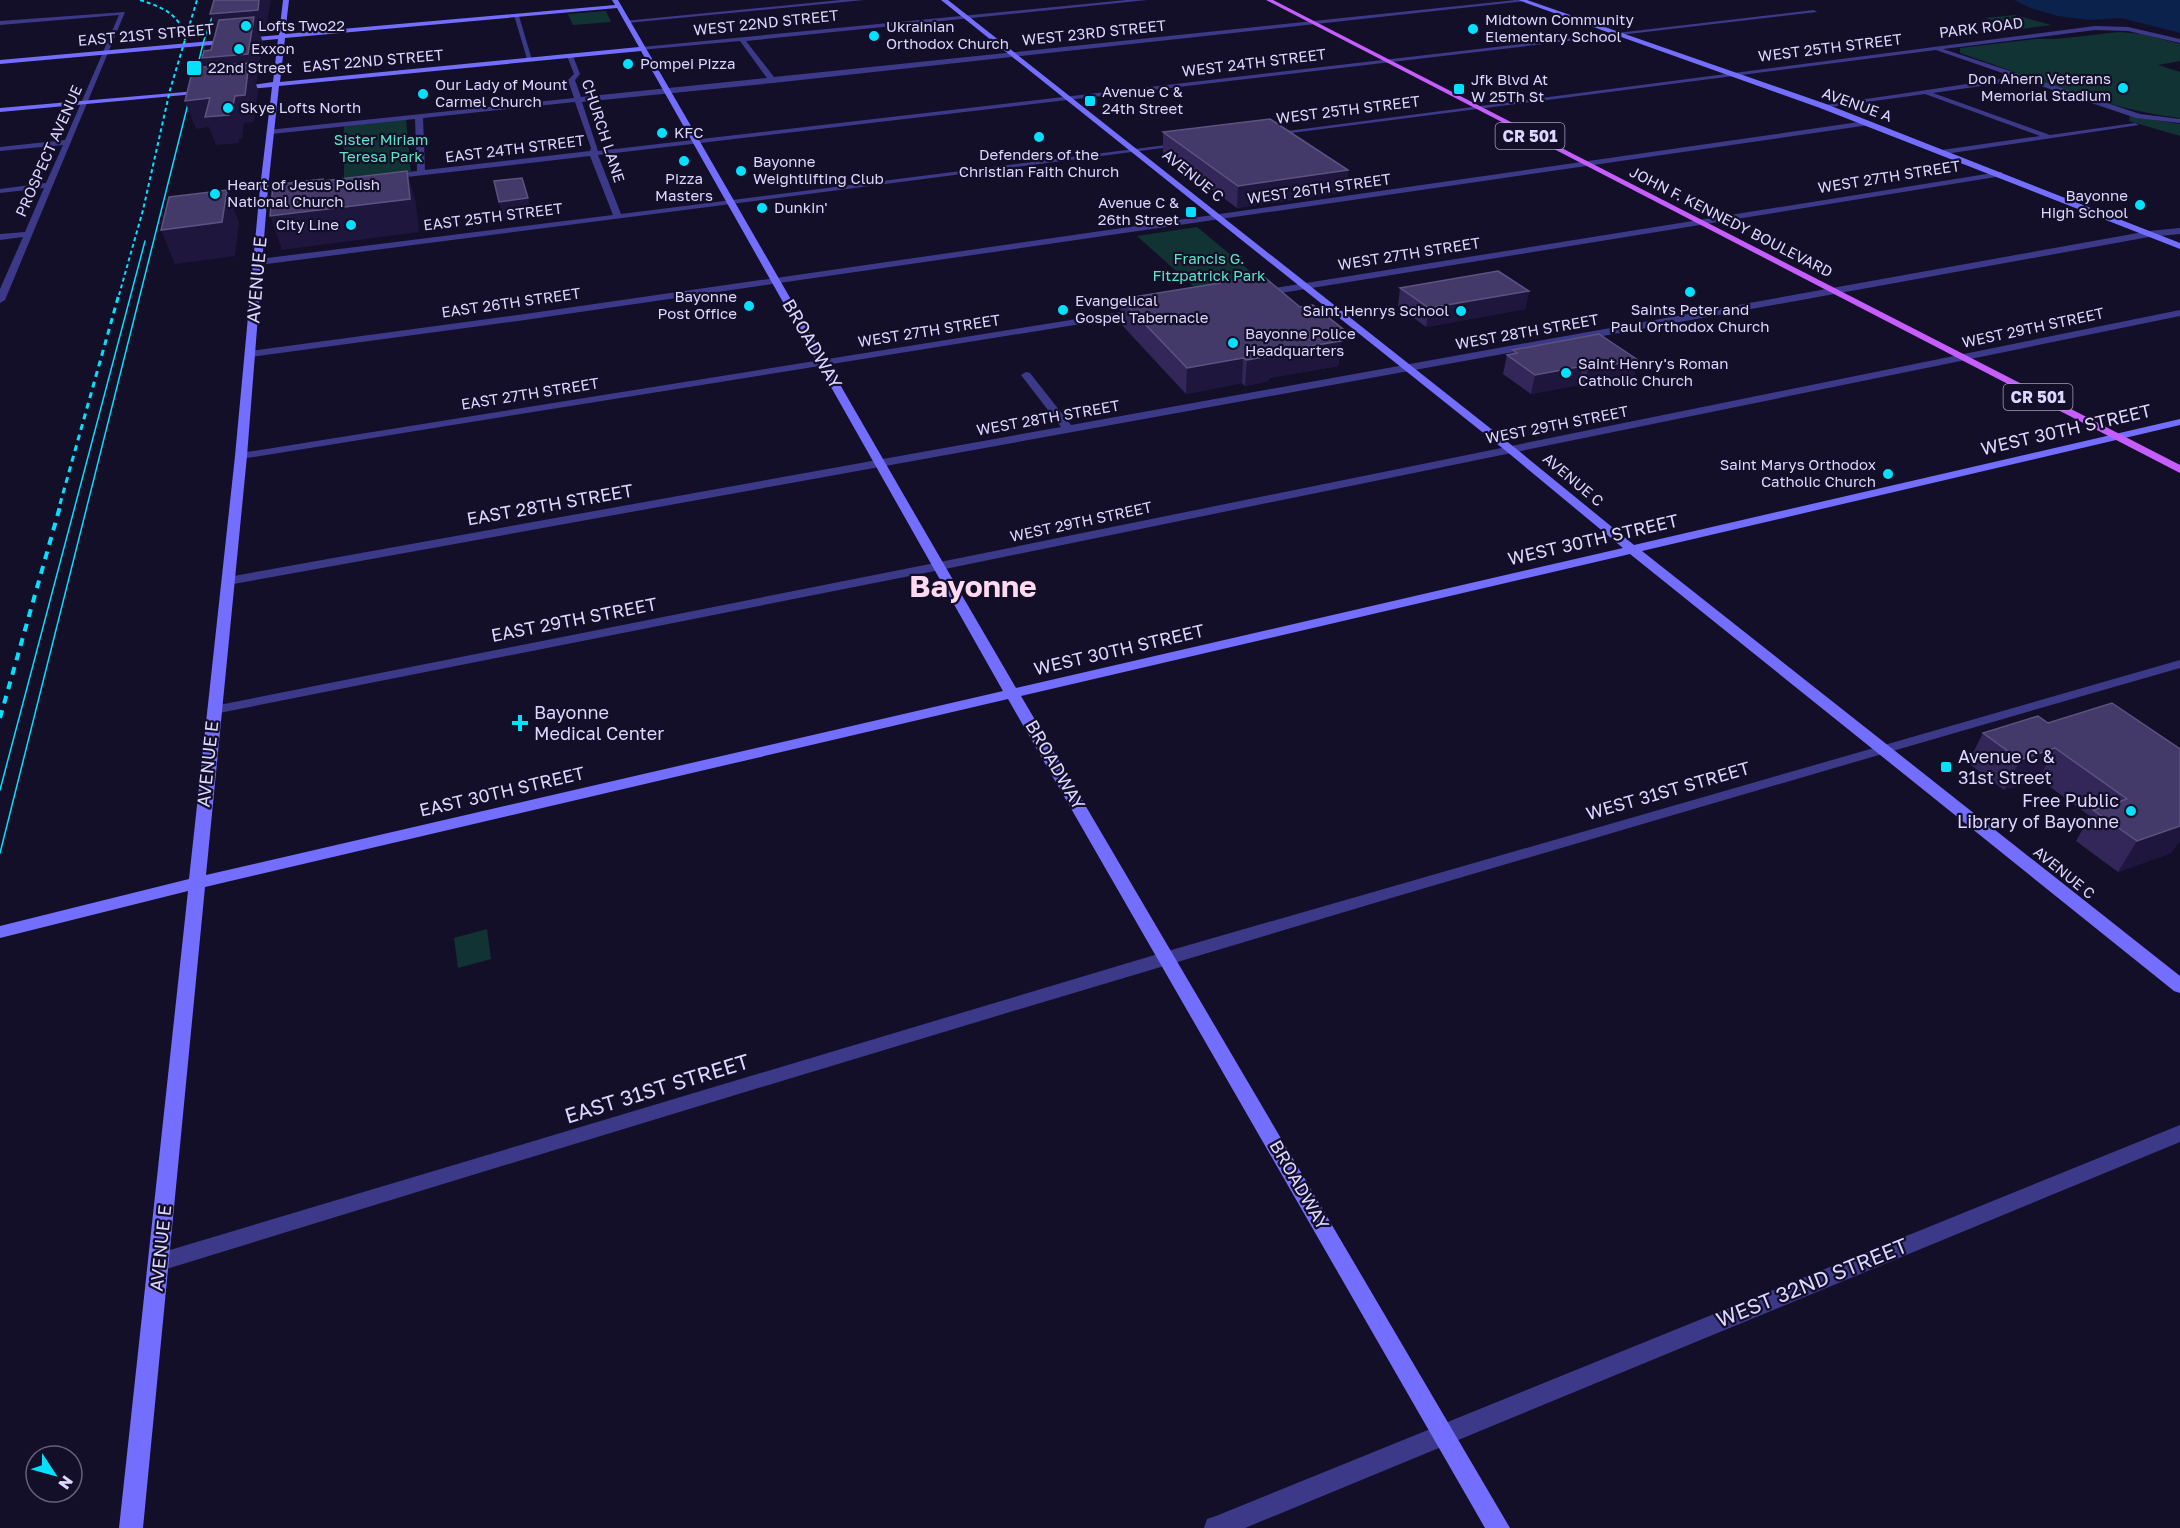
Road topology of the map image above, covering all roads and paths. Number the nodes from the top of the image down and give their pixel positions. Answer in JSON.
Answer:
{"nodes":[{"id":1,"x":286,"y":0,"type":"edge"},
{"id":2,"x":861,"y":0,"type":"edge"},
{"id":3,"x":944,"y":0,"type":"edge"},
{"id":4,"x":1144,"y":0,"type":"edge"},
{"id":5,"x":1269,"y":0,"type":"edge"},
{"id":6,"x":1522,"y":0,"type":"edge"},
{"id":7,"x":616,"y":3,"type":"edge"},
{"id":8,"x":1814,"y":12,"type":"dead end"},
{"id":9,"x":516,"y":16,"type":"junction"},
{"id":10,"x":964,"y":17,"type":"junction"},
{"id":11,"x":627,"y":21,"type":"junction"},
{"id":12,"x":1312,"y":23,"type":"junction"},
{"id":13,"x":4,"y":25,"type":"edge"},
{"id":14,"x":1617,"y":35,"type":"junction"},
{"id":15,"x":281,"y":37,"type":"junction"},
{"id":16,"x":742,"y":39,"type":"junction"},
{"id":17,"x":2180,"y":41,"type":"edge"},
{"id":18,"x":1934,"y":48,"type":"junction"},
{"id":19,"x":642,"y":49,"type":"junction"},
{"id":20,"x":108,"y":52,"type":"junction"},
{"id":21,"x":1015,"y":55,"type":"junction"},
{"id":22,"x":570,"y":56,"type":"junction"},
{"id":23,"x":530,"y":60,"type":"junction"},
{"id":24,"x":1383,"y":61,"type":"junction"},
{"id":25,"x":0,"y":62,"type":"edge"},
{"id":26,"x":1729,"y":74,"type":"junction"},
{"id":27,"x":2025,"y":78,"type":"junction"},
{"id":28,"x":773,"y":81,"type":"junction"},
{"id":29,"x":276,"y":84,"type":"junction"},
{"id":30,"x":230,"y":88,"type":"edge"},
{"id":31,"x":219,"y":89,"type":"edge"},
{"id":32,"x":667,"y":92,"type":"junction"},
{"id":33,"x":1926,"y":92,"type":"junction"},
{"id":34,"x":1069,"y":99,"type":"junction"},
{"id":35,"x":579,"y":101,"type":"junction"},
{"id":36,"x":86,"y":102,"type":"junction"},
{"id":37,"x":1823,"y":106,"type":"junction"},
{"id":38,"x":1474,"y":107,"type":"junction"},
{"id":39,"x":0,"y":110,"type":"edge"},
{"id":40,"x":419,"y":118,"type":"junction"},
{"id":41,"x":2180,"y":121,"type":"edge"},
{"id":42,"x":1866,"y":123,"type":"junction"},
{"id":43,"x":2135,"y":125,"type":"dead end"},
{"id":44,"x":271,"y":132,"type":"junction"},
{"id":45,"x":1256,"y":135,"type":"edge"},
{"id":46,"x":2050,"y":137,"type":"junction"},
{"id":47,"x":697,"y":141,"type":"junction"},
{"id":48,"x":67,"y":142,"type":"junction"},
{"id":49,"x":1189,"y":144,"type":"edge"},
{"id":50,"x":0,"y":149,"type":"edge"},
{"id":51,"x":1135,"y":151,"type":"junction"},
{"id":52,"x":1945,"y":152,"type":"junction"},
{"id":53,"x":593,"y":153,"type":"junction"},
{"id":54,"x":1586,"y":165,"type":"junction"},
{"id":55,"x":421,"y":173,"type":"junction"},
{"id":56,"x":1999,"y":174,"type":"junction"},
{"id":57,"x":382,"y":178,"type":"edge"},
{"id":58,"x":48,"y":185,"type":"junction"},
{"id":59,"x":0,"y":191,"type":"edge"},
{"id":60,"x":731,"y":203,"type":"junction"},
{"id":61,"x":618,"y":217,"type":"junction"},
{"id":62,"x":1217,"y":217,"type":"junction"},
{"id":63,"x":1698,"y":223,"type":"junction"},
{"id":64,"x":2180,"y":231,"type":"edge"},
{"id":65,"x":26,"y":234,"type":"junction"},
{"id":66,"x":2149,"y":234,"type":"junction"},
{"id":67,"x":0,"y":237,"type":"edge"},
{"id":68,"x":2180,"y":246,"type":"edge"},
{"id":69,"x":259,"y":262,"type":"junction"},
{"id":70,"x":776,"y":281,"type":"junction"},
{"id":71,"x":1302,"y":286,"type":"junction"},
{"id":72,"x":1832,"y":291,"type":"junction"},
{"id":73,"x":1256,"y":293,"type":"edge"},
{"id":74,"x":1,"y":295,"type":"edge"},
{"id":75,"x":1151,"y":310,"type":"edge"},
{"id":76,"x":2180,"y":313,"type":"edge"},
{"id":77,"x":250,"y":354,"type":"junction"},
{"id":78,"x":1961,"y":358,"type":"junction"},
{"id":79,"x":824,"y":363,"type":"junction"},
{"id":80,"x":1406,"y":369,"type":"junction"},
{"id":81,"x":1026,"y":375,"type":"dead end"},
{"id":82,"x":2180,"y":422,"type":"edge"},
{"id":83,"x":1068,"y":429,"type":"junction"},
{"id":84,"x":2116,"y":437,"type":"junction"},
{"id":85,"x":1510,"y":449,"type":"junction"},
{"id":86,"x":241,"y":456,"type":"junction"},
{"id":87,"x":879,"y":464,"type":"junction"},
{"id":88,"x":2180,"y":470,"type":"edge"},
{"id":89,"x":1632,"y":549,"type":"junction"},
{"id":90,"x":940,"y":566,"type":"junction"},
{"id":91,"x":228,"y":581,"type":"junction"},
{"id":92,"x":2180,"y":664,"type":"edge"},
{"id":93,"x":1013,"y":693,"type":"junction"},
{"id":94,"x":214,"y":710,"type":"junction"},
{"id":95,"x":1882,"y":749,"type":"junction"},
{"id":96,"x":196,"y":883,"type":"junction"},
{"id":97,"x":0,"y":932,"type":"edge"},
{"id":98,"x":1167,"y":959,"type":"junction"},
{"id":99,"x":2180,"y":986,"type":"edge"},
{"id":100,"x":2180,"y":1133,"type":"edge"},
{"id":101,"x":160,"y":1262,"type":"junction"},
{"id":102,"x":1444,"y":1433,"type":"junction"},
{"id":103,"x":131,"y":1528,"type":"edge"},
{"id":104,"x":1216,"y":1528,"type":"edge"},
{"id":105,"x":1498,"y":1528,"type":"edge"}],
"edges":[{"from":1,"to":15,"type":"street","name":"AVENUE E"},
{"from":2,"to":11,"type":"street"},
{"from":3,"to":10,"type":"street","name":"AVENUE C"},
{"from":4,"to":10,"type":"street","name":"WEST 22ND STREET"},
{"from":5,"to":12,"type":"main road","name":"JOHN F. KENNEDY BOULEVARD","number":"CR 501"},
{"from":6,"to":12,"type":"street","name":"WEST 23RD STREET"},
{"from":6,"to":14,"type":"street","name":"AVENUE A"},
{"from":7,"to":9,"type":"street","name":"EAST 21ST STREET"},
{"from":7,"to":11,"type":"street","name":"BROADWAY"},
{"from":8,"to":14,"type":"street","name":"WEST 24TH STREET"},
{"from":9,"to":15,"type":"street","name":"EAST 21ST STREET"},
{"from":9,"to":23,"type":"street"},
{"from":10,"to":16,"type":"street","name":"WEST 22ND STREET"},
{"from":10,"to":21,"type":"street","name":"AVENUE C"},
{"from":11,"to":19,"type":"street","name":"BROADWAY"},
{"from":12,"to":21,"type":"street","name":"WEST 23RD STREET"},
{"from":12,"to":24,"type":"main road","name":"JOHN F. KENNEDY BOULEVARD","number":"CR 501"},
{"from":13,"to":20,"type":"street","name":"PROSPECT AVENUE"},
{"from":14,"to":24,"type":"street","name":"WEST 24TH STREET"},
{"from":14,"to":26,"type":"street","name":"AVENUE A"},
{"from":15,"to":20,"type":"street","name":"EAST 21ST STREET"},
{"from":15,"to":29,"type":"street","name":"AVENUE E"},
{"from":16,"to":19,"type":"street","name":"WEST 22ND STREET"},
{"from":16,"to":28,"type":"street"},
{"from":17,"to":18,"type":"street","name":"PARK ROAD"},
{"from":18,"to":26,"type":"street","name":"WEST 25TH STREET"},
{"from":18,"to":27,"type":"street","name":"PARK ROAD"},
{"from":19,"to":22,"type":"street","name":"EAST 22ND STREET"},
{"from":19,"to":32,"type":"street","name":"BROADWAY"},
{"from":20,"to":25,"type":"street","name":"EAST 21ST STREET"},
{"from":20,"to":36,"type":"street","name":"PROSPECT AVENUE"},
{"from":21,"to":28,"type":"street","name":"WEST 23RD STREET"},
{"from":21,"to":34,"type":"street","name":"AVENUE C"},
{"from":22,"to":23,"type":"street","name":"EAST 22ND STREET"},
{"from":22,"to":35,"type":"street","name":"CHURCH LANE"},
{"from":23,"to":29,"type":"street","name":"EAST 22ND STREET"},
{"from":24,"to":34,"type":"street","name":"WEST 24TH STREET"},
{"from":24,"to":38,"type":"main road","name":"JOHN F. KENNEDY BOULEVARD","number":"CR 501"},
{"from":26,"to":37,"type":"street","name":"AVENUE A"},
{"from":26,"to":38,"type":"street","name":"WEST 25TH STREET"},
{"from":27,"to":33,"type":"street"},
{"from":27,"to":41,"type":"street","name":"PARK ROAD"},
{"from":28,"to":32,"type":"street","name":"WEST 23RD STREET"},
{"from":29,"to":30,"type":"street","name":"EAST 22ND STREET"},
{"from":29,"to":44,"type":"street","name":"AVENUE E"},
{"from":31,"to":36,"type":"street"},
{"from":32,"to":35,"type":"street","name":"WEST 23RD STREET"},
{"from":32,"to":47,"type":"street","name":"BROADWAY"},
{"from":33,"to":37,"type":"street"},
{"from":33,"to":46,"type":"street"},
{"from":34,"to":47,"type":"street","name":"WEST 24TH STREET"},
{"from":34,"to":51,"type":"street","name":"AVENUE C"},
{"from":35,"to":40,"type":"street","name":"WEST 23RD STREET"},
{"from":35,"to":53,"type":"street","name":"CHURCH LANE"},
{"from":36,"to":39,"type":"street"},
{"from":36,"to":48,"type":"street","name":"PROSPECT AVENUE"},
{"from":37,"to":42,"type":"street","name":"AVENUE A"},
{"from":38,"to":45,"type":"street","name":"WEST 25TH STREET"},
{"from":38,"to":54,"type":"main road","name":"JOHN F. KENNEDY BOULEVARD","number":"CR 501"},
{"from":40,"to":44,"type":"street","name":"WEST 23RD STREET"},
{"from":40,"to":55,"type":"street"},
{"from":42,"to":52,"type":"street","name":"AVENUE A"},
{"from":42,"to":54,"type":"street","name":"WEST 26TH STREET"},
{"from":43,"to":46,"type":"street","name":"WEST 27TH STREET"},
{"from":44,"to":69,"type":"street","name":"AVENUE E"},
{"from":46,"to":52,"type":"street","name":"WEST 27TH STREET"},
{"from":47,"to":53,"type":"street","name":"EAST 24TH STREET"},
{"from":47,"to":60,"type":"street","name":"BROADWAY"},
{"from":48,"to":50,"type":"street"},
{"from":48,"to":58,"type":"street","name":"PROSPECT AVENUE"},
{"from":49,"to":51,"type":"street"},
{"from":51,"to":60,"type":"street"},
{"from":51,"to":62,"type":"street","name":"AVENUE C"},
{"from":52,"to":56,"type":"street","name":"AVENUE A"},
{"from":53,"to":55,"type":"street","name":"EAST 24TH STREET"},
{"from":53,"to":61,"type":"street","name":"CHURCH LANE"},
{"from":54,"to":62,"type":"street","name":"WEST 26TH STREET"},
{"from":54,"to":63,"type":"main road","name":"JOHN F. KENNEDY BOULEVARD","number":"CR 501"},
{"from":55,"to":57,"type":"street","name":"EAST 24TH STREET"},
{"from":56,"to":63,"type":"street","name":"WEST 27TH STREET"},
{"from":56,"to":66,"type":"street","name":"AVENUE A"},
{"from":58,"to":59,"type":"street"},
{"from":58,"to":65,"type":"street","name":"PROSPECT AVENUE"},
{"from":60,"to":61,"type":"street","name":"EAST 25TH STREET"},
{"from":60,"to":70,"type":"street","name":"BROADWAY"},
{"from":61,"to":69,"type":"street","name":"EAST 25TH STREET"},
{"from":62,"to":70,"type":"street","name":"WEST 26TH STREET"},
{"from":62,"to":71,"type":"street","name":"AVENUE C"},
{"from":63,"to":71,"type":"street","name":"WEST 27TH STREET"},
{"from":63,"to":72,"type":"main road","name":"JOHN F. KENNEDY BOULEVARD","number":"CR 501"},
{"from":64,"to":66,"type":"street","name":"WEST 28TH STREET"},
{"from":65,"to":67,"type":"street"},
{"from":65,"to":74,"type":"street","name":"PROSPECT AVENUE"},
{"from":66,"to":68,"type":"street","name":"AVENUE A"},
{"from":66,"to":72,"type":"street","name":"WEST 28TH STREET"},
{"from":69,"to":77,"type":"street","name":"AVENUE E"},
{"from":70,"to":77,"type":"street","name":"EAST 26TH STREET"},
{"from":70,"to":79,"type":"street","name":"BROADWAY"},
{"from":71,"to":73,"type":"street","name":"WEST 27TH STREET"},
{"from":71,"to":80,"type":"street","name":"AVENUE C"},
{"from":72,"to":78,"type":"main road","name":"JOHN F. KENNEDY BOULEVARD","number":"CR 501"},
{"from":72,"to":80,"type":"street","name":"WEST 28TH STREET"},
{"from":75,"to":79,"type":"street","name":"WEST 27TH STREET"},
{"from":76,"to":78,"type":"street","name":"WEST 29TH STREET"},
{"from":77,"to":86,"type":"street","name":"AVENUE E"},
{"from":78,"to":84,"type":"main road","name":"JOHN F. KENNEDY BOULEVARD","number":"CR 501"},
{"from":78,"to":85,"type":"street","name":"WEST 29TH STREET"},
{"from":79,"to":86,"type":"street","name":"EAST 27TH STREET"},
{"from":79,"to":87,"type":"street","name":"BROADWAY"},
{"from":80,"to":83,"type":"street","name":"WEST 28TH STREET"},
{"from":80,"to":85,"type":"street","name":"AVENUE C"},
{"from":81,"to":83,"type":"street"},
{"from":82,"to":84,"type":"street","name":"WEST 30TH STREET"},
{"from":83,"to":87,"type":"street","name":"WEST 28TH STREET"},
{"from":84,"to":88,"type":"main road","name":"JOHN F. KENNEDY BOULEVARD","number":"CR 501"},
{"from":84,"to":89,"type":"street","name":"WEST 30TH STREET"},
{"from":85,"to":89,"type":"street","name":"AVENUE C"},
{"from":85,"to":90,"type":"street","name":"WEST 29TH STREET"},
{"from":86,"to":91,"type":"street","name":"AVENUE E"},
{"from":87,"to":90,"type":"street","name":"BROADWAY"},
{"from":87,"to":91,"type":"street","name":"EAST 28TH STREET"},
{"from":89,"to":93,"type":"street","name":"WEST 30TH STREET"},
{"from":89,"to":95,"type":"street","name":"AVENUE C"},
{"from":90,"to":93,"type":"street","name":"BROADWAY"},
{"from":90,"to":94,"type":"street","name":"EAST 29TH STREET"},
{"from":91,"to":94,"type":"street","name":"AVENUE E"},
{"from":92,"to":95,"type":"street","name":"WEST 31ST STREET"},
{"from":93,"to":96,"type":"street","name":"EAST 30TH STREET"},
{"from":93,"to":98,"type":"street","name":"BROADWAY"},
{"from":94,"to":96,"type":"street","name":"AVENUE E"},
{"from":95,"to":98,"type":"street","name":"WEST 31ST STREET"},
{"from":95,"to":99,"type":"street","name":"AVENUE C"},
{"from":96,"to":97,"type":"street","name":"EAST 30TH STREET"},
{"from":96,"to":101,"type":"street","name":"AVENUE E"},
{"from":98,"to":101,"type":"street","name":"EAST 31ST STREET"},
{"from":98,"to":102,"type":"street","name":"BROADWAY"},
{"from":100,"to":102,"type":"street","name":"WEST 32ND STREET"},
{"from":101,"to":103,"type":"street","name":"AVENUE E"},
{"from":102,"to":104,"type":"street","name":"WEST 32ND STREET"},
{"from":102,"to":105,"type":"street","name":"BROADWAY"}]}
